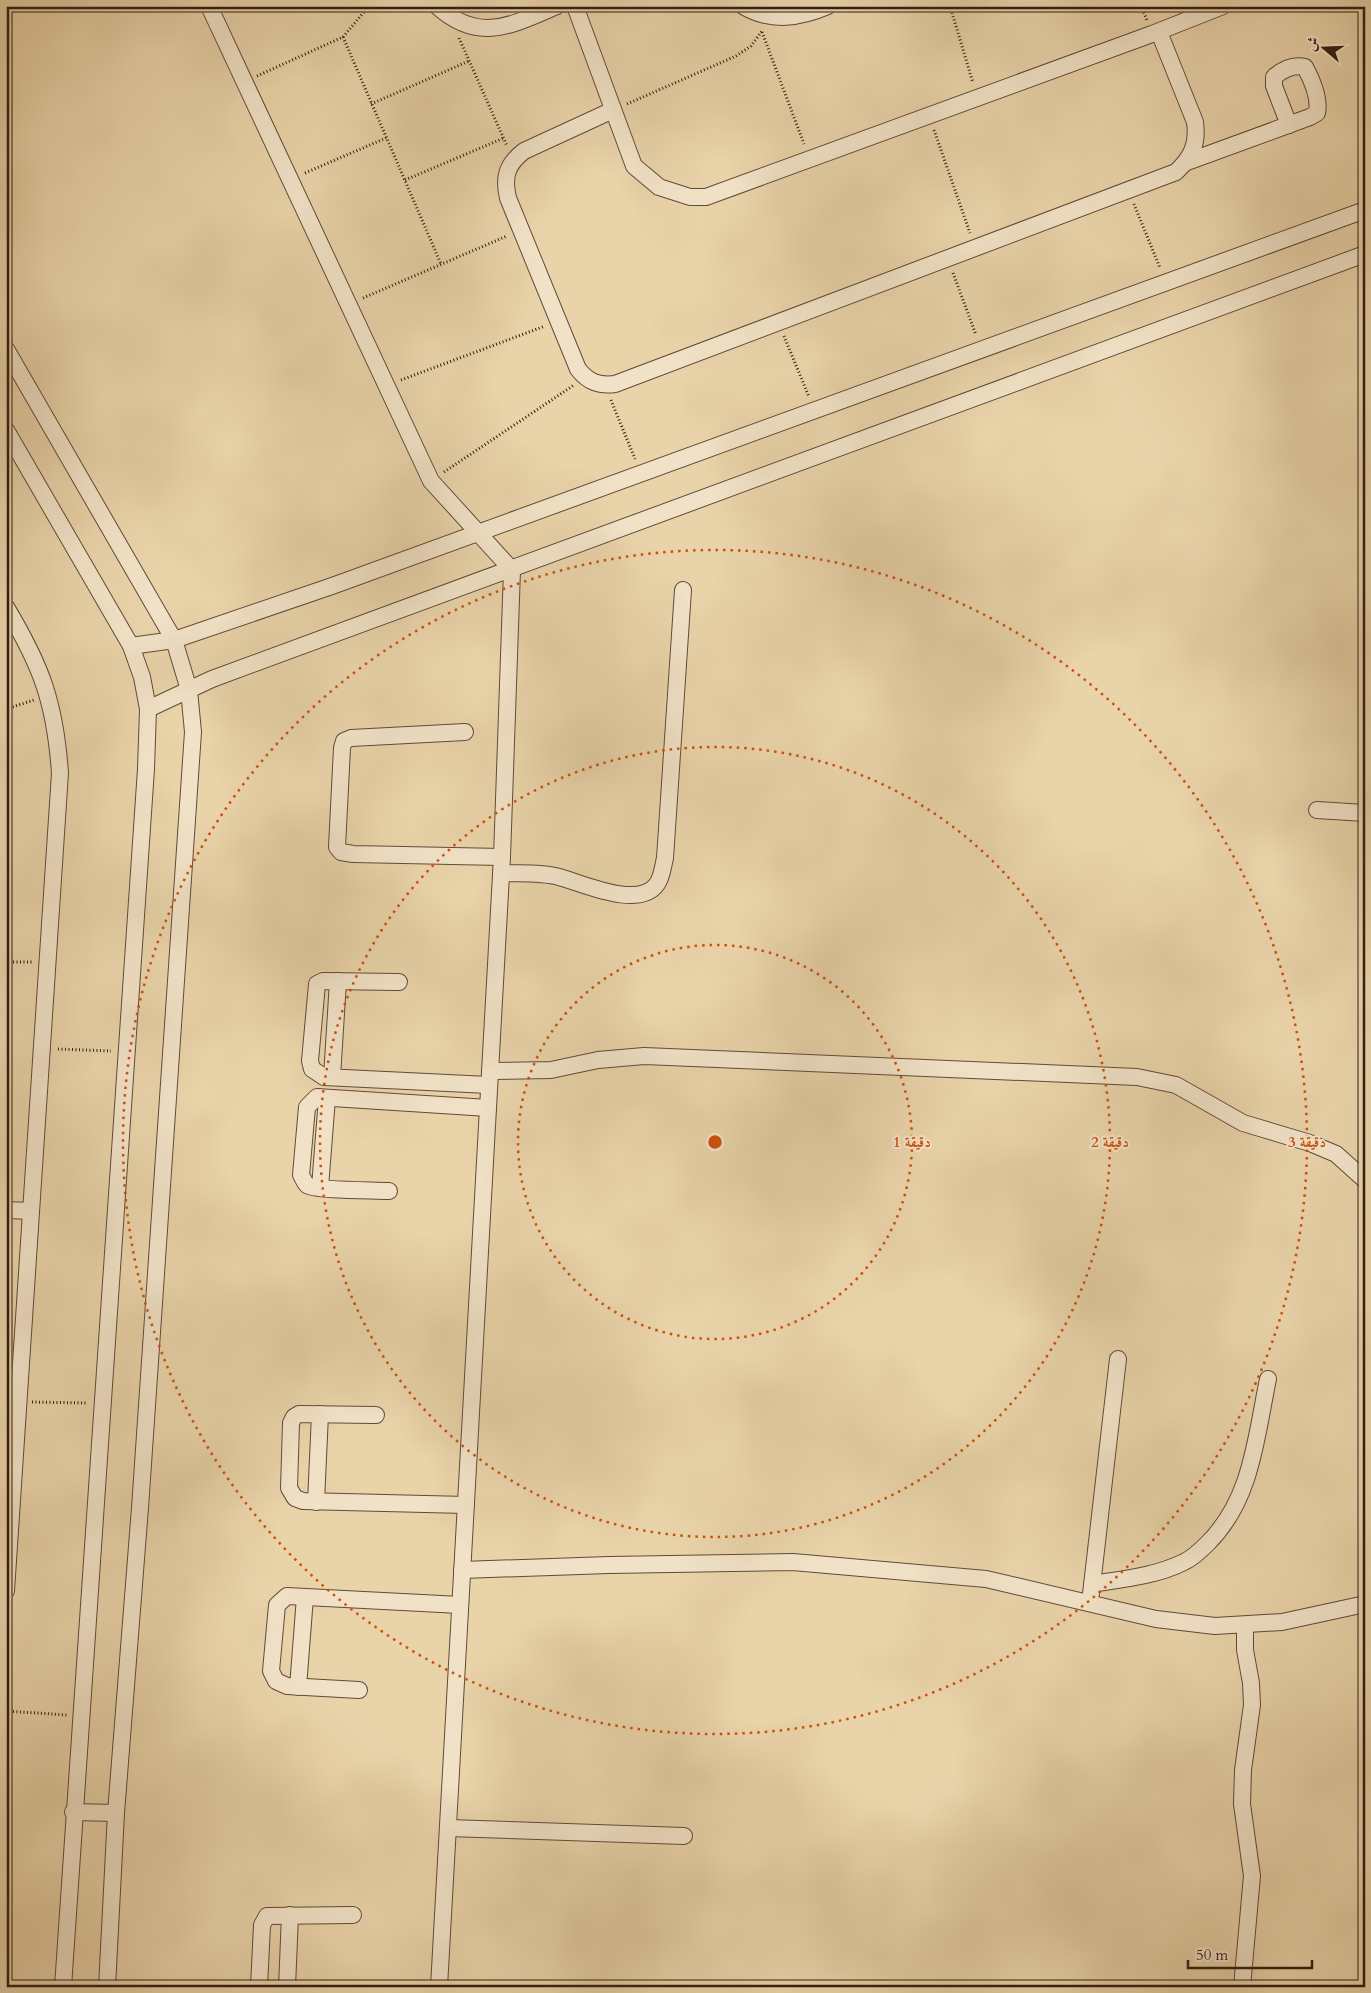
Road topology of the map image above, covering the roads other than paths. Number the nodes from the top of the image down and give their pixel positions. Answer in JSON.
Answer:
{"nodes":[{"id":1,"x":209,"y":6,"type":"edge"},
{"id":2,"x":557,"y":6,"type":"edge"},
{"id":3,"x":574,"y":6,"type":"edge"},
{"id":4,"x":743,"y":6,"type":"edge"},
{"id":5,"x":828,"y":6,"type":"edge"},
{"id":6,"x":1223,"y":6,"type":"edge"},
{"id":7,"x":443,"y":12,"type":"edge"},
{"id":8,"x":1159,"y":32,"type":"junction"},
{"id":9,"x":613,"y":110,"type":"junction"},
{"id":10,"x":1289,"y":125,"type":"dead end"},
{"id":11,"x":1186,"y":162,"type":"junction"},
{"id":12,"x":1365,"y":210,"type":"edge"},
{"id":13,"x":1365,"y":254,"type":"edge"},
{"id":14,"x":6,"y":349,"type":"edge"},
{"id":15,"x":6,"y":430,"type":"edge"},
{"id":16,"x":479,"y":531,"type":"junction"},
{"id":17,"x":512,"y":570,"type":"junction"},
{"id":18,"x":683,"y":590,"type":"dead end"},
{"id":19,"x":6,"y":607,"type":"edge"},
{"id":20,"x":174,"y":640,"type":"junction"},
{"id":21,"x":130,"y":646,"type":"junction"},
{"id":22,"x":189,"y":690,"type":"junction"},
{"id":23,"x":148,"y":709,"type":"junction"},
{"id":24,"x":465,"y":732,"type":"dead end"},
{"id":25,"x":1318,"y":810,"type":"dead end"},
{"id":26,"x":1365,"y":813,"type":"edge"},
{"id":27,"x":502,"y":857,"type":"junction"},
{"id":28,"x":501,"y":874,"type":"junction"},
{"id":29,"x":338,"y":981,"type":"junction"},
{"id":30,"x":399,"y":982,"type":"dead end"},
{"id":31,"x":332,"y":1077,"type":"junction"},
{"id":32,"x":489,"y":1078,"type":"junction"},
{"id":33,"x":488,"y":1108,"type":"junction"},
{"id":34,"x":1365,"y":1180,"type":"edge"},
{"id":35,"x":389,"y":1191,"type":"dead end"},
{"id":36,"x":6,"y":1210,"type":"edge"},
{"id":37,"x":31,"y":1212,"type":"junction"},
{"id":38,"x":1118,"y":1359,"type":"dead end"},
{"id":39,"x":1268,"y":1379,"type":"dead end"},
{"id":40,"x":320,"y":1414,"type":"junction"},
{"id":41,"x":376,"y":1415,"type":"dead end"},
{"id":42,"x":316,"y":1502,"type":"junction"},
{"id":43,"x":466,"y":1505,"type":"junction"},
{"id":44,"x":462,"y":1570,"type":"junction"},
{"id":45,"x":1092,"y":1584,"type":"junction"},
{"id":46,"x":6,"y":1591,"type":"edge"},
{"id":47,"x":305,"y":1597,"type":"junction"},
{"id":48,"x":1090,"y":1603,"type":"junction"},
{"id":49,"x":1365,"y":1604,"type":"edge"},
{"id":50,"x":460,"y":1605,"type":"junction"},
{"id":51,"x":1245,"y":1626,"type":"junction"},
{"id":52,"x":298,"y":1687,"type":"junction"},
{"id":53,"x":359,"y":1690,"type":"dead end"},
{"id":54,"x":73,"y":1812,"type":"junction"},
{"id":55,"x":116,"y":1813,"type":"junction"},
{"id":56,"x":448,"y":1828,"type":"junction"},
{"id":57,"x":684,"y":1836,"type":"dead end"},
{"id":58,"x":290,"y":1915,"type":"junction"},
{"id":59,"x":352,"y":1916,"type":"dead end"},
{"id":60,"x":63,"y":1987,"type":"edge"},
{"id":61,"x":107,"y":1987,"type":"edge"},
{"id":62,"x":259,"y":1987,"type":"edge"},
{"id":63,"x":287,"y":1987,"type":"edge"},
{"id":64,"x":439,"y":1987,"type":"edge"},
{"id":65,"x":1242,"y":1987,"type":"edge"}],
"edges":[{"from":1,"to":16,"type":"street"},
{"from":2,"to":7,"type":"street"},
{"from":3,"to":9,"type":"street"},
{"from":4,"to":5,"type":"street"},
{"from":6,"to":8,"type":"street"},
{"from":8,"to":9,"type":"street"},
{"from":8,"to":11,"type":"street"},
{"from":9,"to":11,"type":"street"},
{"from":10,"to":11,"type":"street"},
{"from":12,"to":16,"type":"street"},
{"from":13,"to":17,"type":"street"},
{"from":14,"to":20,"type":"street"},
{"from":15,"to":21,"type":"street"},
{"from":16,"to":17,"type":"street"},
{"from":16,"to":20,"type":"street"},
{"from":17,"to":22,"type":"street"},
{"from":17,"to":27,"type":"street"},
{"from":18,"to":28,"type":"street"},
{"from":19,"to":37,"type":"street"},
{"from":20,"to":21,"type":"street"},
{"from":20,"to":22,"type":"street"},
{"from":21,"to":23,"type":"street"},
{"from":22,"to":23,"type":"street"},
{"from":22,"to":55,"type":"street"},
{"from":23,"to":54,"type":"street"},
{"from":24,"to":27,"type":"street"},
{"from":25,"to":26,"type":"street"},
{"from":27,"to":28,"type":"street"},
{"from":28,"to":32,"type":"street"},
{"from":29,"to":30,"type":"street"},
{"from":29,"to":31,"type":"street"},
{"from":29,"to":31,"type":"street"},
{"from":31,"to":32,"type":"street"},
{"from":32,"to":33,"type":"street"},
{"from":32,"to":34,"type":"street"},
{"from":33,"to":35,"type":"street"},
{"from":33,"to":43,"type":"street"},
{"from":36,"to":37,"type":"street"},
{"from":37,"to":46,"type":"street"},
{"from":38,"to":45,"type":"street"},
{"from":39,"to":45,"type":"street"},
{"from":40,"to":41,"type":"street"},
{"from":40,"to":42,"type":"street"},
{"from":40,"to":42,"type":"street"},
{"from":42,"to":43,"type":"street"},
{"from":43,"to":44,"type":"street"},
{"from":44,"to":48,"type":"street"},
{"from":44,"to":50,"type":"street"},
{"from":45,"to":48,"type":"street"},
{"from":47,"to":50,"type":"street"},
{"from":47,"to":52,"type":"street"},
{"from":47,"to":52,"type":"street"},
{"from":48,"to":51,"type":"street"},
{"from":49,"to":51,"type":"street"},
{"from":50,"to":56,"type":"street"},
{"from":51,"to":65,"type":"street"},
{"from":52,"to":53,"type":"street"},
{"from":54,"to":55,"type":"street"},
{"from":54,"to":60,"type":"street"},
{"from":55,"to":61,"type":"street"},
{"from":56,"to":57,"type":"street"},
{"from":56,"to":64,"type":"street"},
{"from":58,"to":59,"type":"street"},
{"from":58,"to":62,"type":"street"},
{"from":58,"to":63,"type":"street"}]}
